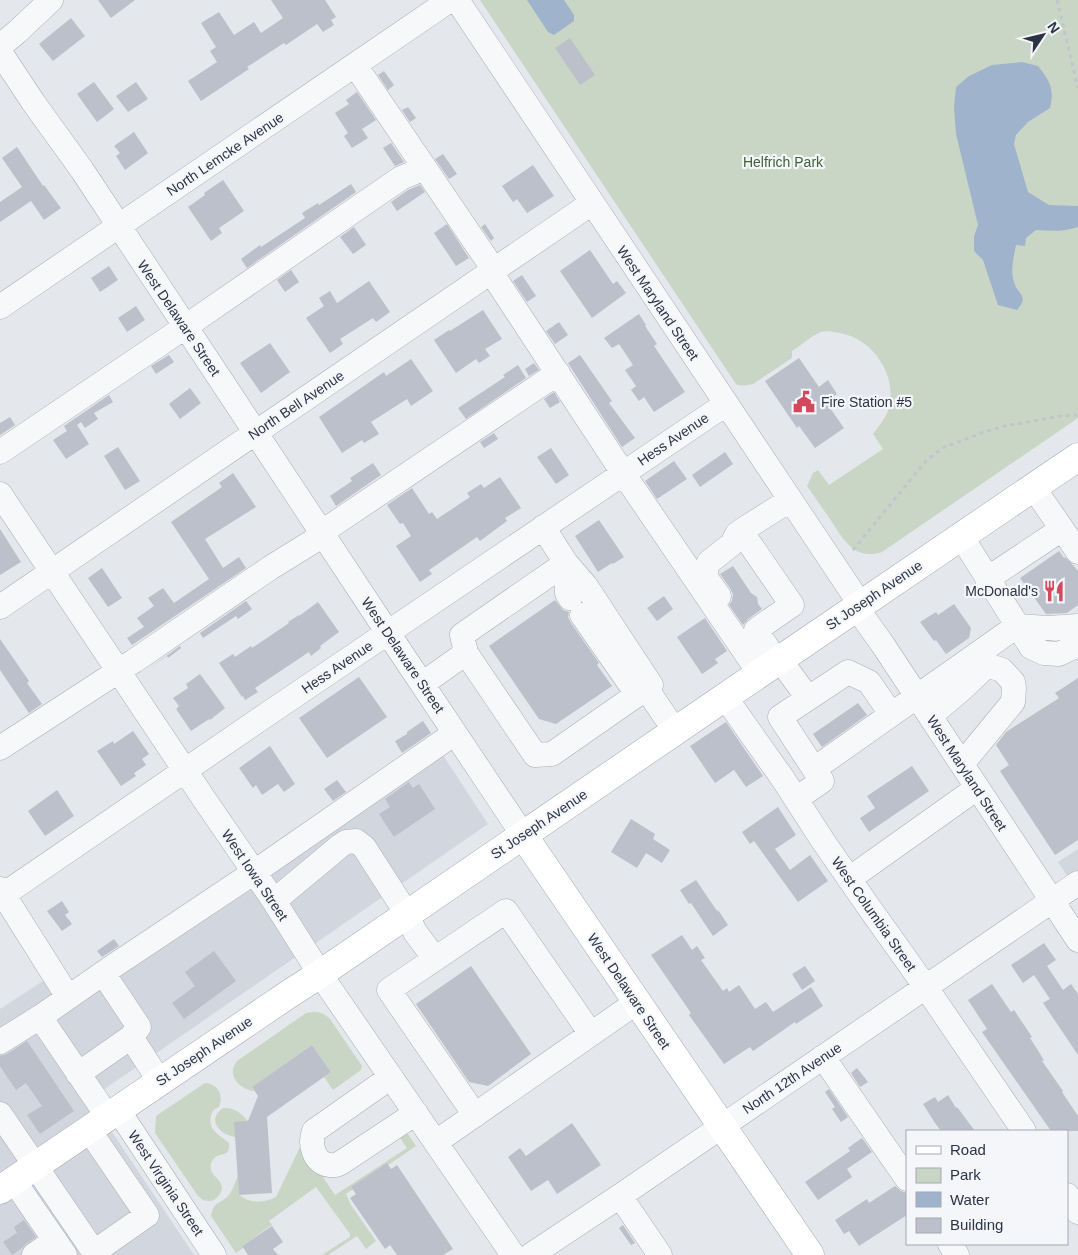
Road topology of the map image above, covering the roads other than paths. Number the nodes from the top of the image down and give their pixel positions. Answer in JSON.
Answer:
{"nodes":[{"id":1,"x":51,"y":0,"type":"edge"},
{"id":2,"x":450,"y":0,"type":"edge"},
{"id":3,"x":457,"y":0,"type":"edge"},
{"id":4,"x":0,"y":46,"type":"edge"},
{"id":5,"x":0,"y":52,"type":"edge"},
{"id":6,"x":354,"y":65,"type":"junction"},
{"id":7,"x":425,"y":168,"type":"junction"},
{"id":8,"x":592,"y":203,"type":"junction"},
{"id":9,"x":118,"y":227,"type":"junction"},
{"id":10,"x":492,"y":271,"type":"junction"},
{"id":11,"x":0,"y":307,"type":"edge"},
{"id":12,"x":185,"y":327,"type":"junction"},
{"id":13,"x":558,"y":373,"type":"junction"},
{"id":14,"x":726,"y":404,"type":"junction"},
{"id":15,"x":256,"y":433,"type":"junction"},
{"id":16,"x":0,"y":452,"type":"edge"},
{"id":17,"x":1078,"y":457,"type":"edge"},
{"id":18,"x":623,"y":473,"type":"junction"},
{"id":19,"x":1033,"y":487,"type":"junction"},
{"id":20,"x":0,"y":494,"type":"edge"},
{"id":21,"x":790,"y":500,"type":"junction"},
{"id":22,"x":543,"y":527,"type":"junction"},
{"id":23,"x":322,"y":532,"type":"junction"},
{"id":24,"x":739,"y":533,"type":"junction"},
{"id":25,"x":961,"y":536,"type":"junction"},
{"id":26,"x":1071,"y":541,"type":"edge"},
{"id":27,"x":566,"y":563,"type":"junction"},
{"id":28,"x":1078,"y":566,"type":"edge"},
{"id":29,"x":688,"y":569,"type":"junction"},
{"id":30,"x":52,"y":571,"type":"junction"},
{"id":31,"x":987,"y":579,"type":"junction"},
{"id":32,"x":858,"y":606,"type":"junction"},
{"id":33,"x":0,"y":607,"type":"edge"},
{"id":34,"x":1078,"y":626,"type":"edge"},
{"id":35,"x":756,"y":630,"type":"junction"},
{"id":36,"x":1020,"y":630,"type":"junction"},
{"id":37,"x":388,"y":633,"type":"junction"},
{"id":38,"x":1078,"y":635,"type":"edge"},
{"id":39,"x":1078,"y":645,"type":"edge"},
{"id":40,"x":466,"y":653,"type":"junction"},
{"id":41,"x":772,"y":665,"type":"junction"},
{"id":42,"x":118,"y":671,"type":"junction"},
{"id":43,"x":422,"y":684,"type":"junction"},
{"id":44,"x":643,"y":690,"type":"junction"},
{"id":45,"x":725,"y":697,"type":"junction"},
{"id":46,"x":917,"y":697,"type":"junction"},
{"id":47,"x":808,"y":698,"type":"junction"},
{"id":48,"x":892,"y":714,"type":"junction"},
{"id":49,"x":930,"y":716,"type":"junction"},
{"id":50,"x":675,"y":731,"type":"junction"},
{"id":51,"x":455,"y":733,"type":"junction"},
{"id":52,"x":796,"y":741,"type":"junction"},
{"id":53,"x":0,"y":748,"type":"edge"},
{"id":54,"x":769,"y":759,"type":"junction"},
{"id":55,"x":962,"y":764,"type":"junction"},
{"id":56,"x":814,"y":768,"type":"junction"},
{"id":57,"x":186,"y":771,"type":"junction"},
{"id":58,"x":977,"y":788,"type":"junction"},
{"id":59,"x":796,"y":799,"type":"junction"},
{"id":60,"x":523,"y":834,"type":"junction"},
{"id":61,"x":254,"y":872,"type":"junction"},
{"id":62,"x":849,"y":879,"type":"junction"},
{"id":63,"x":1078,"y":883,"type":"edge"},
{"id":64,"x":1,"y":894,"type":"edge"},
{"id":65,"x":1052,"y":900,"type":"junction"},
{"id":66,"x":274,"y":901,"type":"junction"},
{"id":67,"x":407,"y":914,"type":"junction"},
{"id":68,"x":1078,"y":940,"type":"edge"},
{"id":69,"x":435,"y":959,"type":"junction"},
{"id":70,"x":103,"y":973,"type":"junction"},
{"id":71,"x":320,"y":974,"type":"junction"},
{"id":72,"x":926,"y":986,"type":"junction"},
{"id":73,"x":68,"y":997,"type":"junction"},
{"id":74,"x":637,"y":1002,"type":"junction"},
{"id":75,"x":40,"y":1017,"type":"junction"},
{"id":76,"x":591,"y":1034,"type":"junction"},
{"id":77,"x":131,"y":1037,"type":"junction"},
{"id":78,"x":0,"y":1042,"type":"edge"},
{"id":79,"x":823,"y":1057,"type":"junction"},
{"id":80,"x":78,"y":1074,"type":"junction"},
{"id":81,"x":391,"y":1077,"type":"junction"},
{"id":82,"x":160,"y":1082,"type":"junction"},
{"id":83,"x":416,"y":1113,"type":"junction"},
{"id":84,"x":0,"y":1114,"type":"edge"},
{"id":85,"x":475,"y":1114,"type":"junction"},
{"id":86,"x":105,"y":1119,"type":"junction"},
{"id":87,"x":722,"y":1126,"type":"junction"},
{"id":88,"x":1023,"y":1130,"type":"edge"},
{"id":89,"x":436,"y":1142,"type":"junction"},
{"id":90,"x":906,"y":1178,"type":"edge"},
{"id":91,"x":17,"y":1179,"type":"edge"},
{"id":92,"x":174,"y":1195,"type":"junction"},
{"id":93,"x":620,"y":1196,"type":"junction"},
{"id":94,"x":1068,"y":1197,"type":"edge"},
{"id":95,"x":1078,"y":1212,"type":"edge"},
{"id":96,"x":147,"y":1215,"type":"junction"},
{"id":97,"x":60,"y":1247,"type":"edge"},
{"id":98,"x":93,"y":1254,"type":"edge"},
{"id":99,"x":34,"y":1255,"type":"edge"},
{"id":100,"x":214,"y":1255,"type":"edge"},
{"id":101,"x":512,"y":1255,"type":"edge"},
{"id":102,"x":531,"y":1255,"type":"edge"},
{"id":103,"x":660,"y":1255,"type":"edge"},
{"id":104,"x":810,"y":1255,"type":"edge"}],
"edges":[{"from":1,"to":4,"type":"street"},
{"from":2,"to":6,"type":"street","name":"North Lemcke Avenue"},
{"from":3,"to":8,"type":"street","name":"West Maryland Street"},
{"from":5,"to":9,"type":"street","name":"West Delaware Street"},
{"from":6,"to":7,"type":"street"},
{"from":6,"to":9,"type":"street","name":"North Lemcke Avenue"},
{"from":7,"to":10,"type":"street"},
{"from":7,"to":12,"type":"street"},
{"from":8,"to":10,"type":"street","name":"North Bell Avenue"},
{"from":8,"to":14,"type":"street","name":"West Maryland Street"},
{"from":9,"to":11,"type":"street","name":"North Lemcke Avenue"},
{"from":9,"to":12,"type":"street","name":"West Delaware Street"},
{"from":10,"to":13,"type":"street"},
{"from":10,"to":15,"type":"street","name":"North Bell Avenue"},
{"from":12,"to":15,"type":"street","name":"West Delaware Street"},
{"from":12,"to":16,"type":"street"},
{"from":13,"to":18,"type":"street"},
{"from":13,"to":23,"type":"street"},
{"from":14,"to":18,"type":"street","name":"Hess Avenue"},
{"from":14,"to":21,"type":"street","name":"West Maryland Street"},
{"from":15,"to":23,"type":"street","name":"West Delaware Street"},
{"from":15,"to":30,"type":"street","name":"North Bell Avenue"},
{"from":17,"to":19,"type":"main road","name":"St Joseph Avenue"},
{"from":18,"to":22,"type":"street","name":"Hess Avenue"},
{"from":18,"to":29,"type":"street"},
{"from":19,"to":25,"type":"main road","name":"St Joseph Avenue"},
{"from":19,"to":26,"type":"street"},
{"from":20,"to":30,"type":"street","name":"West Iowa Street"},
{"from":21,"to":24,"type":"street"},
{"from":21,"to":32,"type":"street","name":"West Maryland Street"},
{"from":22,"to":27,"type":"street"},
{"from":22,"to":37,"type":"street","name":"Hess Avenue"},
{"from":23,"to":37,"type":"street","name":"West Delaware Street"},
{"from":23,"to":42,"type":"street"},
{"from":24,"to":29,"type":"street"},
{"from":24,"to":35,"type":"street"},
{"from":24,"to":35,"type":"street"},
{"from":25,"to":31,"type":"street"},
{"from":25,"to":32,"type":"main road","name":"St Joseph Avenue"},
{"from":26,"to":28,"type":"street"},
{"from":26,"to":31,"type":"street"},
{"from":27,"to":40,"type":"street"},
{"from":27,"to":44,"type":"street"},
{"from":27,"to":44,"type":"street"},
{"from":29,"to":41,"type":"street"},
{"from":30,"to":33,"type":"street","name":"North Bell Avenue"},
{"from":30,"to":42,"type":"street","name":"West Iowa Street"},
{"from":31,"to":36,"type":"street"},
{"from":32,"to":41,"type":"main road","name":"St Joseph Avenue"},
{"from":32,"to":46,"type":"street","name":"West Maryland Street"},
{"from":34,"to":36,"type":"street"},
{"from":35,"to":41,"type":"street"},
{"from":36,"to":38,"type":"street"},
{"from":36,"to":39,"type":"street"},
{"from":36,"to":46,"type":"street"},
{"from":37,"to":43,"type":"street","name":"West Delaware Street"},
{"from":37,"to":57,"type":"street","name":"Hess Avenue"},
{"from":40,"to":43,"type":"street"},
{"from":40,"to":44,"type":"street"},
{"from":41,"to":45,"type":"main road","name":"St Joseph Avenue"},
{"from":41,"to":47,"type":"street"},
{"from":42,"to":53,"type":"street"},
{"from":42,"to":57,"type":"street","name":"West Iowa Street"},
{"from":43,"to":51,"type":"street","name":"West Delaware Street"},
{"from":44,"to":50,"type":"street"},
{"from":45,"to":50,"type":"main road","name":"St Joseph Avenue"},
{"from":45,"to":54,"type":"street","name":"West Columbia Street"},
{"from":46,"to":48,"type":"street"},
{"from":46,"to":49,"type":"street","name":"West Maryland Street"},
{"from":47,"to":48,"type":"street"},
{"from":47,"to":52,"type":"street"},
{"from":48,"to":56,"type":"street"},
{"from":49,"to":55,"type":"street","name":"West Maryland Street"},
{"from":49,"to":55,"type":"street"},
{"from":50,"to":60,"type":"main road","name":"St Joseph Avenue"},
{"from":51,"to":60,"type":"street","name":"West Delaware Street"},
{"from":51,"to":61,"type":"street"},
{"from":52,"to":54,"type":"street"},
{"from":52,"to":56,"type":"street"},
{"from":54,"to":59,"type":"street","name":"West Columbia Street"},
{"from":55,"to":58,"type":"street","name":"West Maryland Street"},
{"from":56,"to":59,"type":"street"},
{"from":57,"to":61,"type":"street","name":"West Iowa Street"},
{"from":57,"to":64,"type":"street","name":"Hess Avenue"},
{"from":58,"to":62,"type":"street"},
{"from":58,"to":65,"type":"street","name":"West Maryland Street"},
{"from":59,"to":62,"type":"street","name":"West Columbia Street"},
{"from":60,"to":67,"type":"main road","name":"St Joseph Avenue"},
{"from":60,"to":74,"type":"main road","name":"West Delaware Street"},
{"from":61,"to":66,"type":"street","name":"West Iowa Street"},
{"from":61,"to":70,"type":"street"},
{"from":62,"to":72,"type":"street","name":"West Columbia Street"},
{"from":63,"to":65,"type":"street","name":"North 12th Avenue"},
{"from":64,"to":73,"type":"street"},
{"from":65,"to":68,"type":"street","name":"West Maryland Street"},
{"from":65,"to":72,"type":"street","name":"North 12th Avenue"},
{"from":66,"to":67,"type":"street"},
{"from":66,"to":71,"type":"street","name":"West Iowa Street"},
{"from":67,"to":69,"type":"street"},
{"from":67,"to":71,"type":"main road","name":"St Joseph Avenue"},
{"from":69,"to":76,"type":"street"},
{"from":69,"to":85,"type":"street"},
{"from":70,"to":73,"type":"street"},
{"from":70,"to":77,"type":"street"},
{"from":71,"to":81,"type":"street","name":"West Iowa Street"},
{"from":71,"to":82,"type":"main road","name":"St Joseph Avenue"},
{"from":72,"to":79,"type":"street","name":"North 12th Avenue"},
{"from":72,"to":88,"type":"street","name":"West Columbia Street"},
{"from":73,"to":75,"type":"street"},
{"from":74,"to":76,"type":"street"},
{"from":74,"to":87,"type":"main road","name":"West Delaware Street"},
{"from":75,"to":78,"type":"street"},
{"from":75,"to":80,"type":"street"},
{"from":76,"to":85,"type":"street"},
{"from":77,"to":80,"type":"street"},
{"from":77,"to":82,"type":"street"},
{"from":79,"to":87,"type":"street","name":"North 12th Avenue"},
{"from":79,"to":90,"type":"street"},
{"from":80,"to":86,"type":"street"},
{"from":81,"to":83,"type":"street","name":"West Iowa Street"},
{"from":81,"to":83,"type":"street"},
{"from":82,"to":86,"type":"main road","name":"St Joseph Avenue"},
{"from":83,"to":89,"type":"street","name":"West Iowa Street"},
{"from":84,"to":91,"type":"street"},
{"from":85,"to":89,"type":"street"},
{"from":86,"to":91,"type":"main road","name":"St Joseph Avenue"},
{"from":86,"to":92,"type":"street","name":"West Virginia Street"},
{"from":86,"to":96,"type":"street"},
{"from":87,"to":93,"type":"street","name":"North 12th Avenue"},
{"from":87,"to":104,"type":"main road","name":"West Delaware Street"},
{"from":89,"to":101,"type":"street","name":"West Iowa Street"},
{"from":91,"to":97,"type":"street"},
{"from":91,"to":98,"type":"street"},
{"from":92,"to":96,"type":"street"},
{"from":92,"to":100,"type":"street","name":"West Virginia Street"},
{"from":93,"to":102,"type":"street","name":"North 12th Avenue"},
{"from":93,"to":103,"type":"street"},
{"from":94,"to":95,"type":"street"},
{"from":96,"to":98,"type":"street"},
{"from":97,"to":99,"type":"street"}]}
